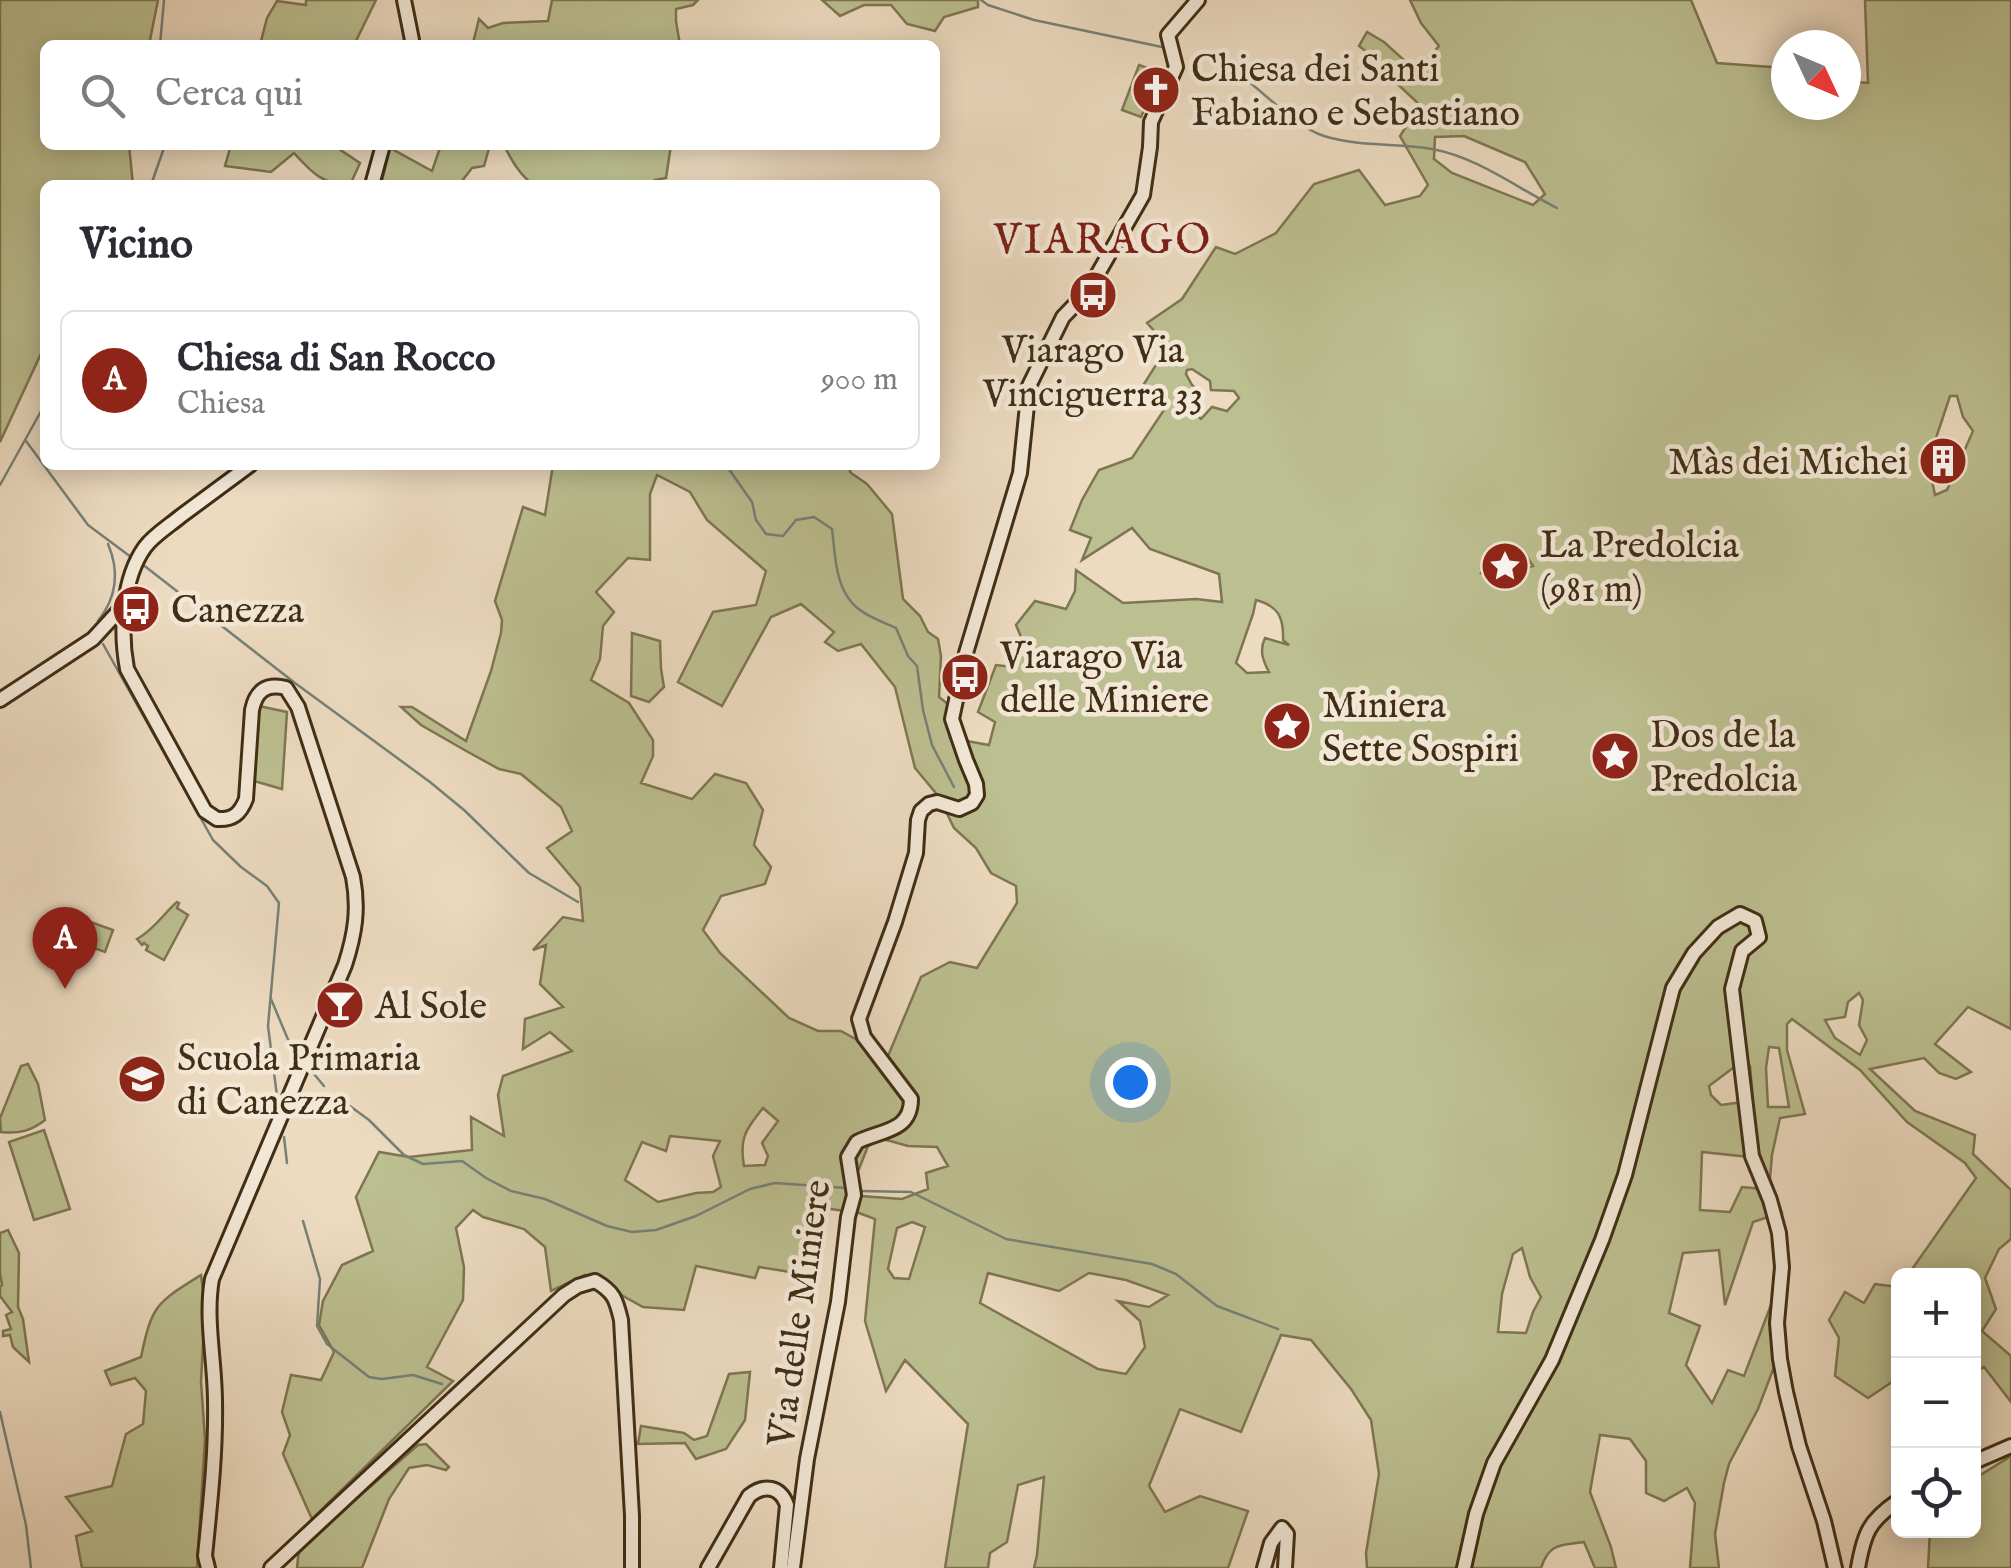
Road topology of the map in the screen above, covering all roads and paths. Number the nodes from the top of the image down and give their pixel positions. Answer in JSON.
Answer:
{"nodes":[{"id":1,"x":404,"y":0,"type":"edge"},
{"id":2,"x":1198,"y":0,"type":"edge"},
{"id":3,"x":412,"y":40,"type":"edge"},
{"id":4,"x":382,"y":150,"type":"edge"},
{"id":5,"x":373,"y":180,"type":"edge"},
{"id":6,"x":243,"y":470,"type":"edge"},
{"id":7,"x":126,"y":603,"type":"junction"},
{"id":8,"x":105,"y":628,"type":"junction"},
{"id":9,"x":123,"y":635,"type":"junction"},
{"id":10,"x":0,"y":700,"type":"edge"},
{"id":11,"x":2011,"y":1446,"type":"edge"},
{"id":12,"x":1981,"y":1459,"type":"edge"},
{"id":13,"x":1891,"y":1507,"type":"edge"},
{"id":14,"x":208,"y":1568,"type":"edge"},
{"id":15,"x":272,"y":1568,"type":"edge"},
{"id":16,"x":632,"y":1568,"type":"edge"},
{"id":17,"x":708,"y":1568,"type":"edge"},
{"id":18,"x":781,"y":1568,"type":"edge"},
{"id":19,"x":793,"y":1568,"type":"edge"},
{"id":20,"x":1264,"y":1568,"type":"edge"},
{"id":21,"x":1285,"y":1568,"type":"edge"},
{"id":22,"x":1464,"y":1568,"type":"edge"},
{"id":23,"x":1835,"y":1568,"type":"edge"},
{"id":24,"x":1858,"y":1568,"type":"edge"}],
"edges":[{"from":1,"to":3,"type":"street"},
{"from":2,"to":19,"type":"street","name":"Via delle Miniere"},
{"from":4,"to":5,"type":"street"},
{"from":6,"to":7,"type":"street"},
{"from":7,"to":8,"type":"street"},
{"from":7,"to":9,"type":"street"},
{"from":8,"to":9,"type":"street"},
{"from":8,"to":10,"type":"street"},
{"from":9,"to":14,"type":"street"},
{"from":11,"to":12,"type":"street"},
{"from":13,"to":24,"type":"street"},
{"from":15,"to":16,"type":"street"},
{"from":17,"to":18,"type":"street"},
{"from":20,"to":21,"type":"street"},
{"from":22,"to":23,"type":"street"}]}
